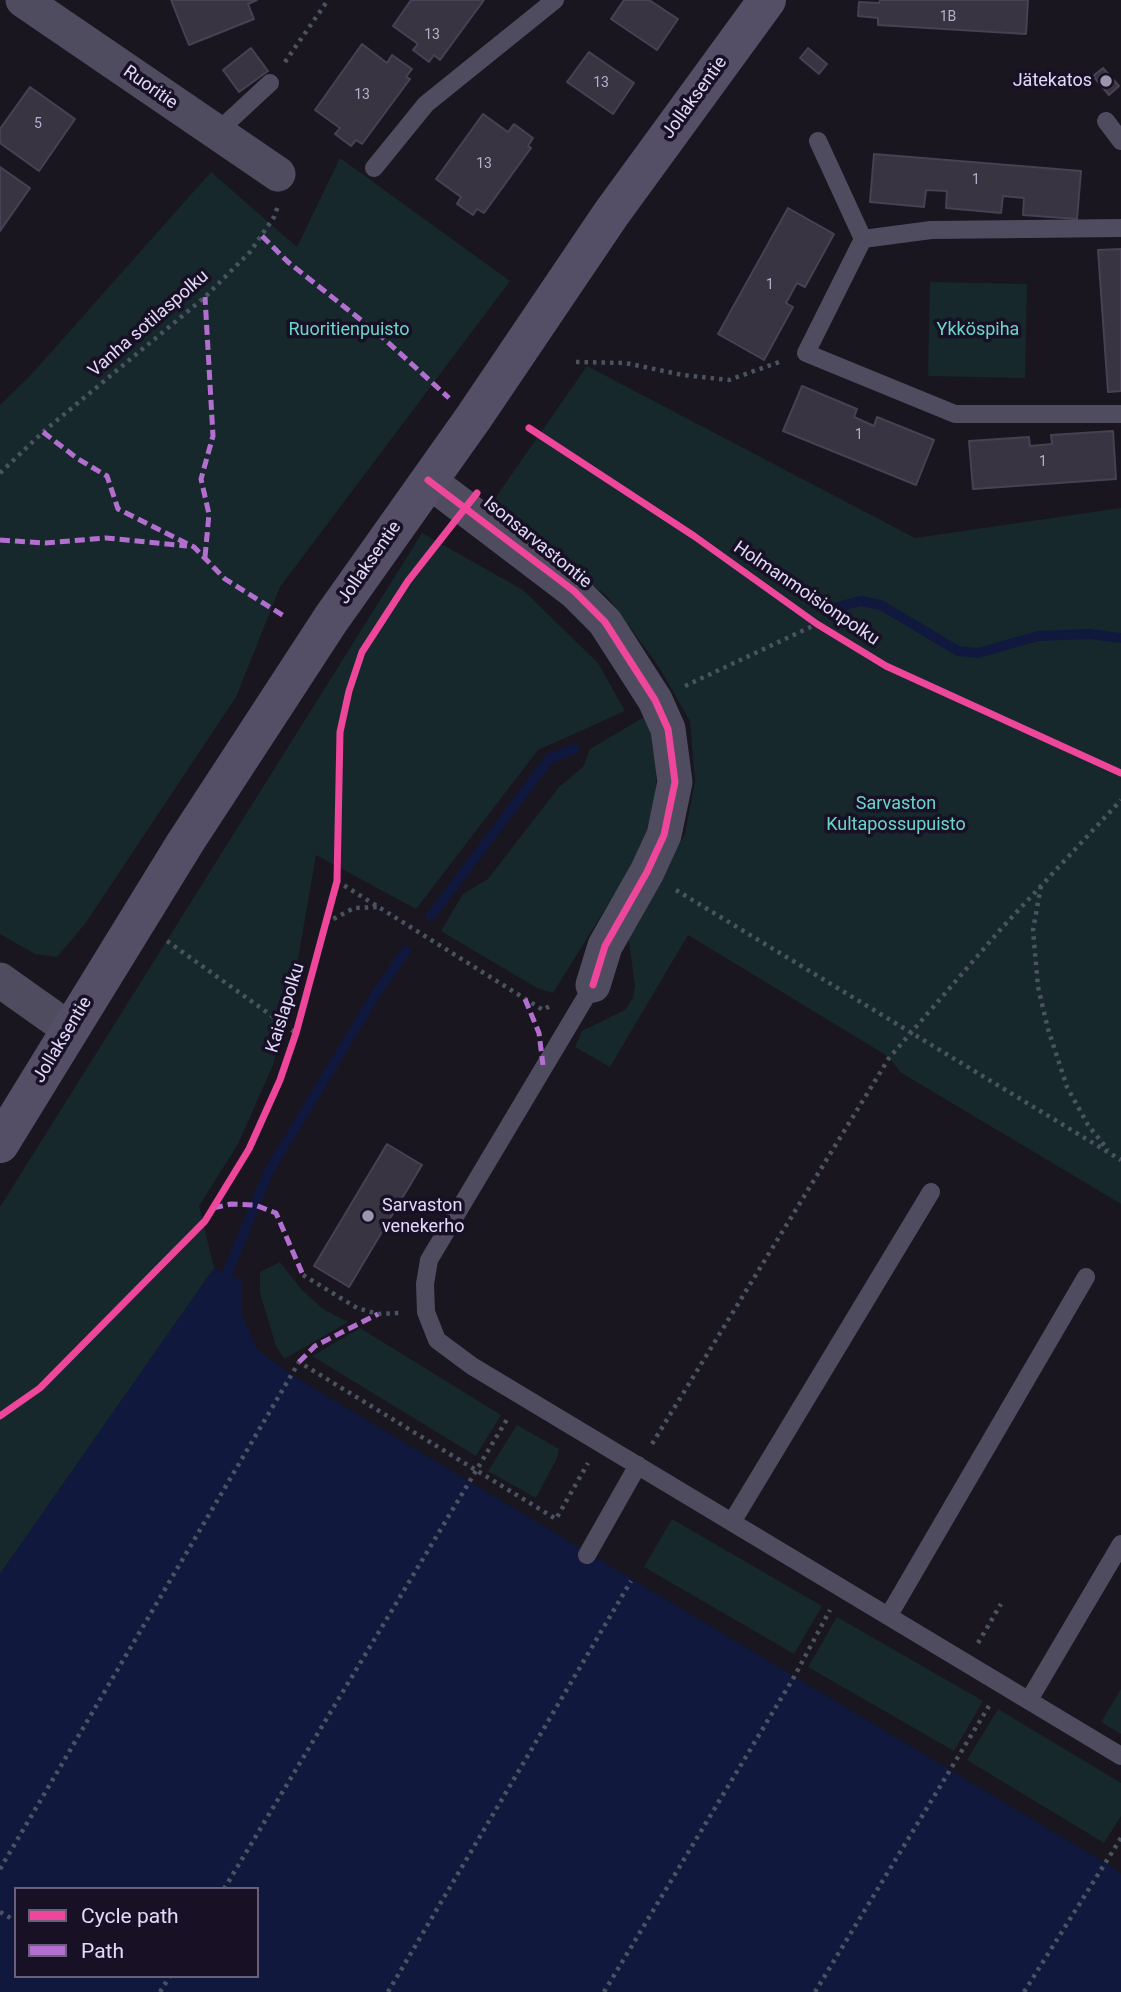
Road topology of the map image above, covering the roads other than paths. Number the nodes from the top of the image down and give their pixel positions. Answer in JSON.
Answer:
{"nodes":[{"id":1,"x":23,"y":0,"type":"edge"},
{"id":2,"x":555,"y":0,"type":"edge"},
{"id":3,"x":766,"y":0,"type":"edge"},
{"id":4,"x":270,"y":83,"type":"road end"},
{"id":5,"x":1106,"y":121,"type":"dead end"},
{"id":6,"x":216,"y":133,"type":"junction"},
{"id":7,"x":818,"y":141,"type":"dead end"},
{"id":8,"x":1121,"y":141,"type":"edge"},
{"id":9,"x":374,"y":168,"type":"dead end"},
{"id":10,"x":278,"y":174,"type":"road end"},
{"id":11,"x":1121,"y":228,"type":"edge"},
{"id":12,"x":863,"y":239,"type":"junction"},
{"id":13,"x":1121,"y":414,"type":"edge"},
{"id":14,"x":428,"y":480,"type":"junction"},
{"id":15,"x":0,"y":980,"type":"edge"},
{"id":16,"x":593,"y":985,"type":"joint"},
{"id":17,"x":69,"y":1029,"type":"junction"},
{"id":18,"x":0,"y":1144,"type":"edge"},
{"id":19,"x":931,"y":1192,"type":"dead end"},
{"id":20,"x":1086,"y":1277,"type":"dead end"},
{"id":21,"x":638,"y":1465,"type":"junction"},
{"id":22,"x":732,"y":1522,"type":"junction"},
{"id":23,"x":1121,"y":1544,"type":"edge"},
{"id":24,"x":587,"y":1555,"type":"dead end"},
{"id":25,"x":889,"y":1615,"type":"junction"},
{"id":26,"x":1028,"y":1700,"type":"junction"},
{"id":27,"x":1121,"y":1756,"type":"edge"}],
"edges":[{"from":1,"to":6,"type":"street","name":"Ruoritie"},
{"from":2,"to":9,"type":"lane"},
{"from":3,"to":14,"type":"main road","name":"Jollaksentie"},
{"from":4,"to":6,"type":"lane"},
{"from":5,"to":8,"type":"lane"},
{"from":6,"to":10,"type":"street","name":"Ruoritie"},
{"from":7,"to":12,"type":"lane"},
{"from":11,"to":12,"type":"lane"},
{"from":12,"to":13,"type":"lane"},
{"from":14,"to":16,"type":"street","name":"Isonsarvastontie"},
{"from":14,"to":17,"type":"main road","name":"Jollaksentie"},
{"from":15,"to":17,"type":"street"},
{"from":16,"to":21,"type":"lane"},
{"from":17,"to":18,"type":"main road","name":"Jollaksentie"},
{"from":19,"to":22,"type":"lane"},
{"from":20,"to":25,"type":"lane"},
{"from":21,"to":22,"type":"lane"},
{"from":21,"to":24,"type":"lane"},
{"from":22,"to":25,"type":"lane"},
{"from":23,"to":26,"type":"lane"},
{"from":25,"to":26,"type":"lane"},
{"from":26,"to":27,"type":"lane"}]}
